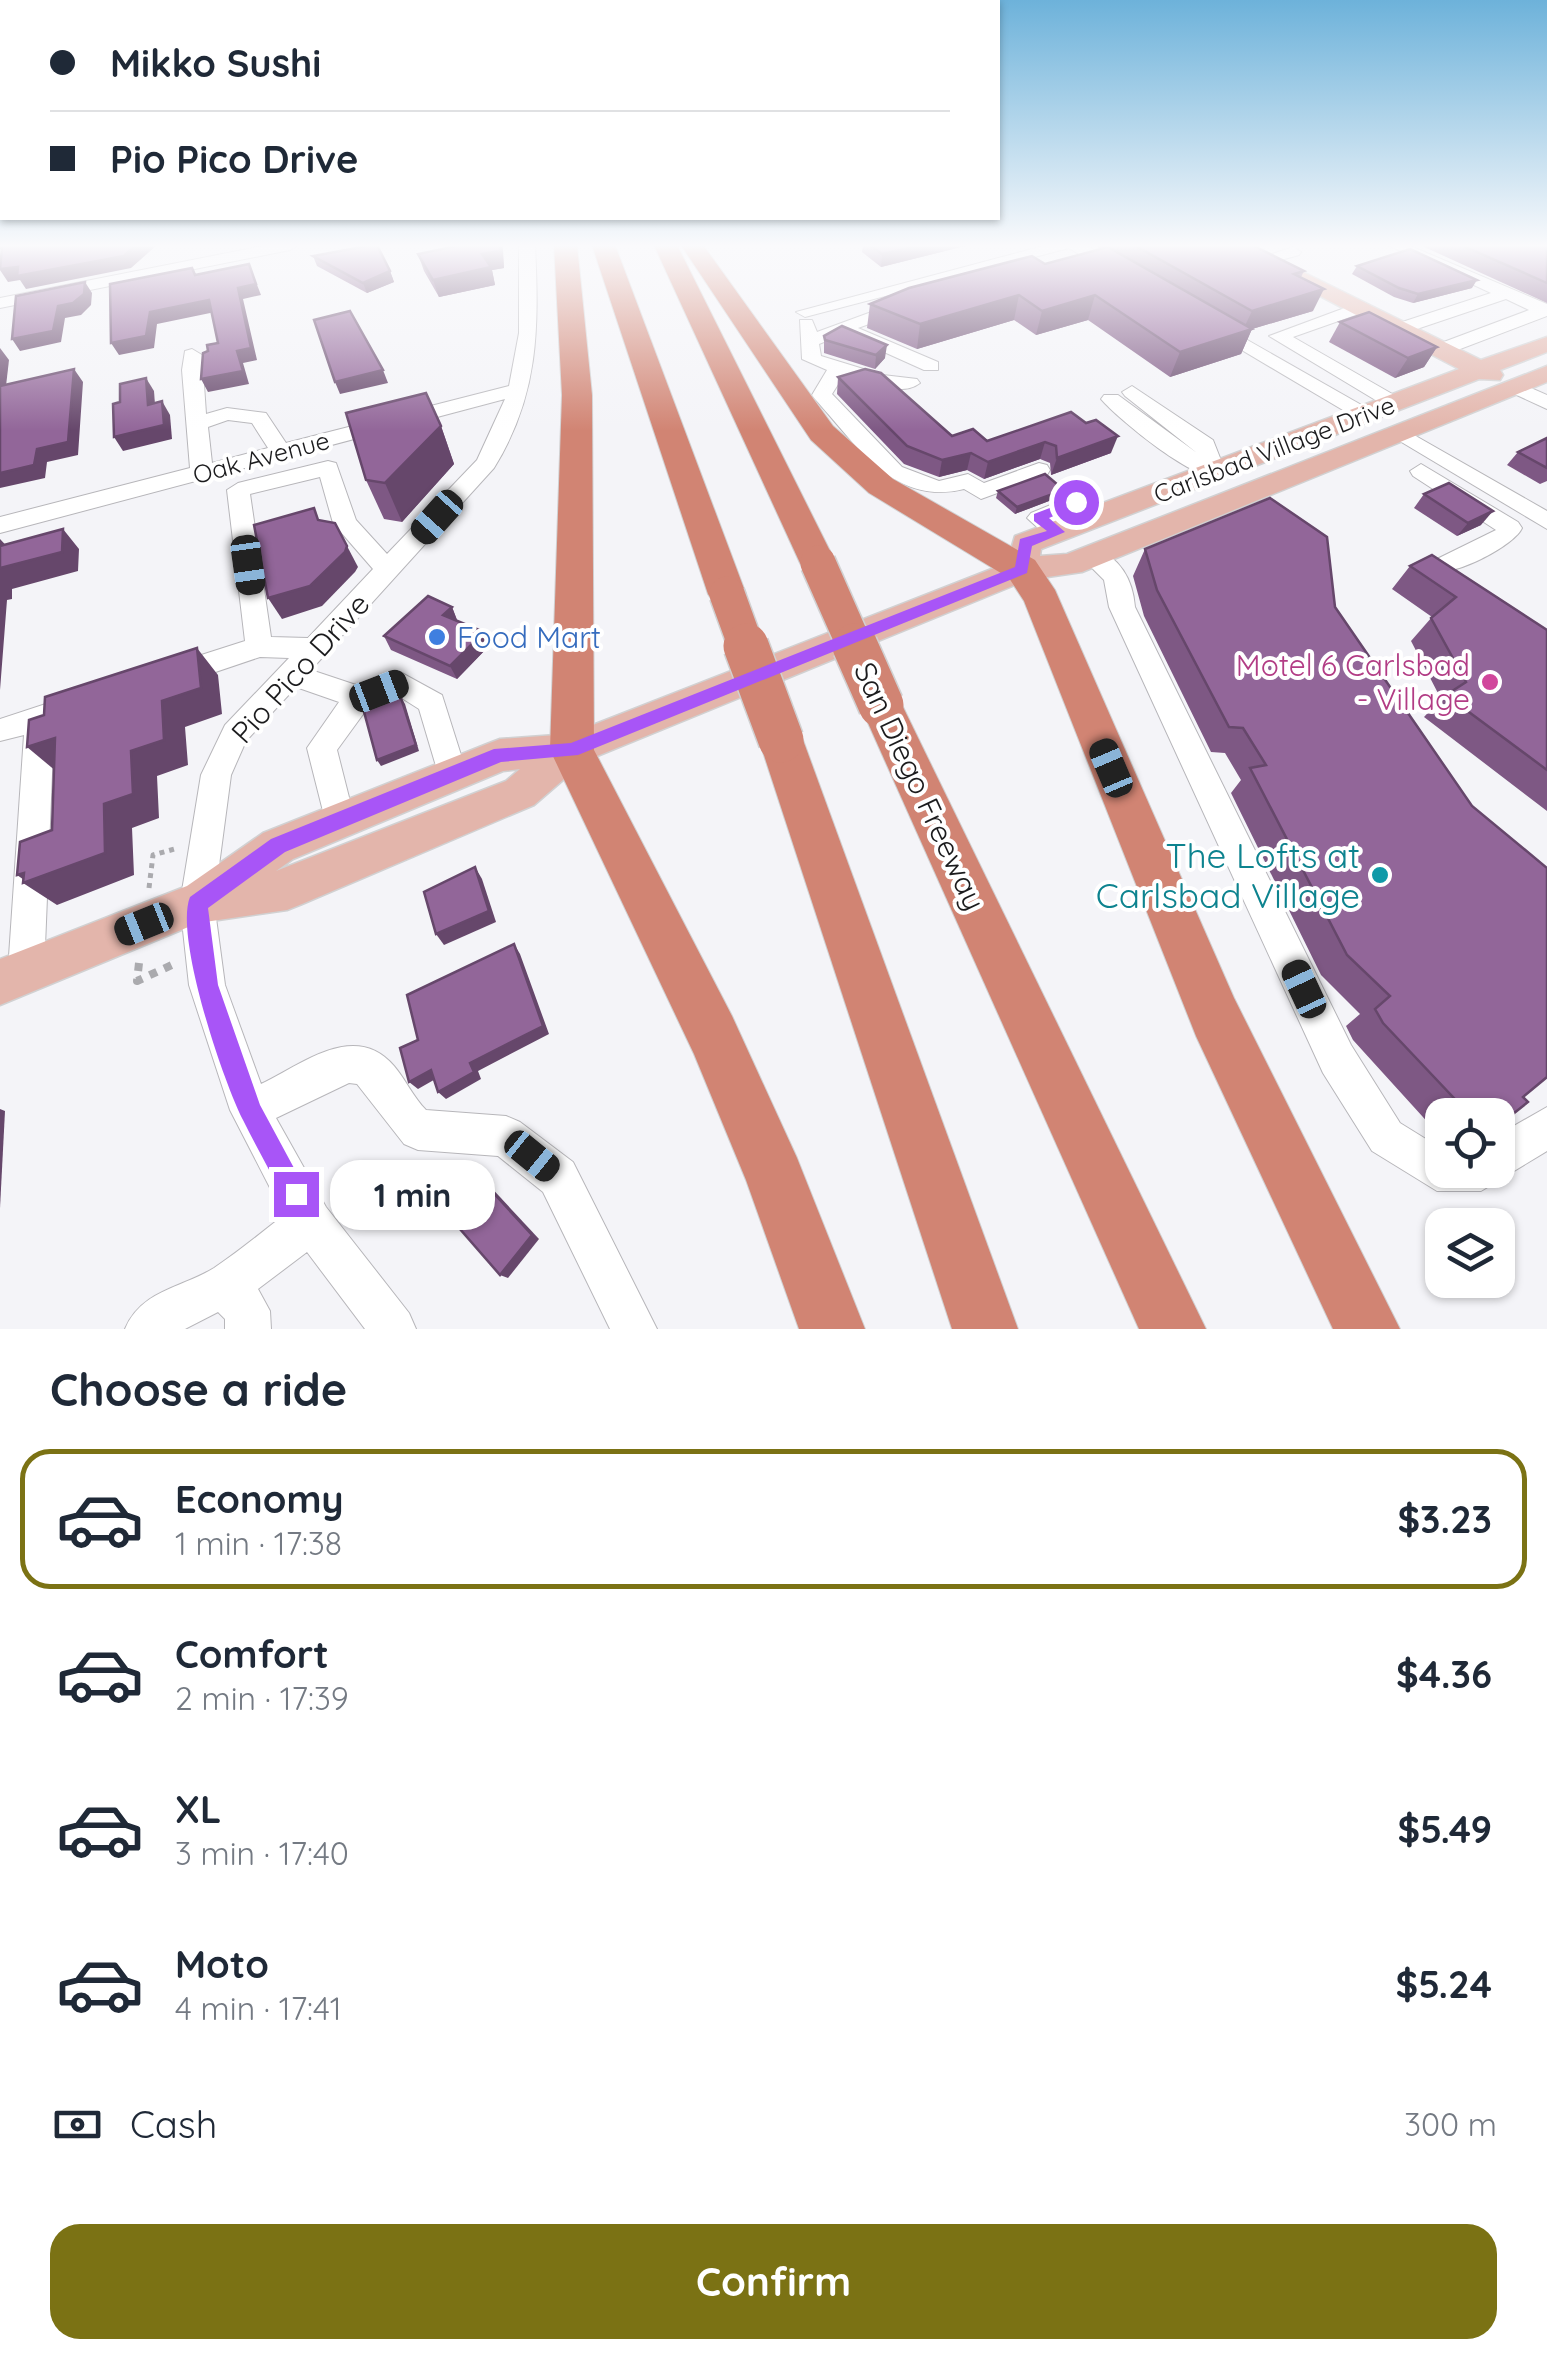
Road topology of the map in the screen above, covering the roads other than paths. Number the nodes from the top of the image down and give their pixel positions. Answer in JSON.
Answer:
{"nodes":[{"id":1,"x":529,"y":307,"type":"edge"},
{"id":2,"x":570,"y":307,"type":"edge"},
{"id":3,"x":625,"y":307,"type":"edge"},
{"id":4,"x":695,"y":307,"type":"edge"},
{"id":5,"x":736,"y":307,"type":"edge"},
{"id":6,"x":824,"y":307,"type":"edge"},
{"id":7,"x":900,"y":307,"type":"edge"},
{"id":8,"x":1465,"y":307,"type":"edge"},
{"id":9,"x":1358,"y":308,"type":"joint"},
{"id":10,"x":1546,"y":311,"type":"edge"},
{"id":11,"x":805,"y":312,"type":"junction"},
{"id":12,"x":1189,"y":312,"type":"edge"},
{"id":13,"x":844,"y":329,"type":"junction"},
{"id":14,"x":1399,"y":329,"type":"junction"},
{"id":15,"x":808,"y":341,"type":"junction"},
{"id":16,"x":1547,"y":344,"type":"edge"},
{"id":17,"x":1440,"y":350,"type":"junction"},
{"id":18,"x":192,"y":355,"type":"dead end"},
{"id":19,"x":931,"y":366,"type":"dead end"},
{"id":20,"x":839,"y":367,"type":"junction"},
{"id":21,"x":1480,"y":370,"type":"junction"},
{"id":22,"x":1547,"y":372,"type":"edge"},
{"id":23,"x":910,"y":382,"type":"dead end"},
{"id":24,"x":1515,"y":387,"type":"junction"},
{"id":25,"x":521,"y":389,"type":"junction"},
{"id":26,"x":1122,"y":395,"type":"dead end"},
{"id":27,"x":1547,"y":402,"type":"edge"},
{"id":28,"x":1394,"y":403,"type":"junction"},
{"id":29,"x":1365,"y":414,"type":"junction"},
{"id":30,"x":198,"y":424,"type":"junction"},
{"id":31,"x":1400,"y":433,"type":"junction"},
{"id":32,"x":281,"y":452,"type":"junction"},
{"id":33,"x":1268,"y":452,"type":"junction"},
{"id":34,"x":1040,"y":470,"type":"dead end"},
{"id":35,"x":1421,"y":471,"type":"dead end"},
{"id":36,"x":201,"y":472,"type":"junction"},
{"id":37,"x":1214,"y":473,"type":"junction"},
{"id":38,"x":1263,"y":488,"type":"junction"},
{"id":39,"x":1076,"y":502,"type":"dead end"},
{"id":40,"x":1212,"y":508,"type":"junction"},
{"id":41,"x":1547,"y":521,"type":"edge"},
{"id":42,"x":0,"y":525,"type":"edge"},
{"id":43,"x":1040,"y":551,"type":"junction"},
{"id":44,"x":1092,"y":556,"type":"junction"},
{"id":45,"x":1446,"y":565,"type":"edge"},
{"id":46,"x":388,"y":570,"type":"junction"},
{"id":47,"x":259,"y":646,"type":"junction"},
{"id":48,"x":316,"y":648,"type":"junction"},
{"id":49,"x":292,"y":674,"type":"junction"},
{"id":50,"x":153,"y":682,"type":"edge"},
{"id":51,"x":359,"y":698,"type":"junction"},
{"id":52,"x":96,"y":700,"type":"edge"},
{"id":53,"x":40,"y":718,"type":"junction"},
{"id":54,"x":2,"y":730,"type":"edge"},
{"id":55,"x":572,"y":750,"type":"junction"},
{"id":56,"x":452,"y":774,"type":"junction"},
{"id":57,"x":338,"y":820,"type":"junction"},
{"id":58,"x":197,"y":904,"type":"junction"},
{"id":59,"x":13,"y":976,"type":"edge"},
{"id":60,"x":250,"y":1110,"type":"junction"},
{"id":61,"x":1547,"y":1127,"type":"edge"},
{"id":62,"x":1515,"y":1149,"type":"edge"},
{"id":63,"x":1425,"y":1162,"type":"edge"},
{"id":64,"x":311,"y":1222,"type":"junction"},
{"id":65,"x":226,"y":1286,"type":"junction"},
{"id":66,"x":148,"y":1329,"type":"edge"},
{"id":67,"x":248,"y":1329,"type":"edge"},
{"id":68,"x":393,"y":1329,"type":"edge"},
{"id":69,"x":634,"y":1329,"type":"edge"},
{"id":70,"x":832,"y":1329,"type":"edge"},
{"id":71,"x":985,"y":1329,"type":"edge"},
{"id":72,"x":1172,"y":1329,"type":"edge"},
{"id":73,"x":1367,"y":1329,"type":"edge"}],
"edges":[{"from":1,"to":25,"type":"street","name":"Pio Pico Drive"},
{"from":2,"to":55,"type":"highway"},
{"from":3,"to":71,"type":"highway","bridge":true},
{"from":4,"to":72,"type":"highway","name":"San Diego Freeway","bridge":true},
{"from":5,"to":43,"type":"highway"},
{"from":6,"to":11,"type":"street"},
{"from":7,"to":13,"type":"street"},
{"from":8,"to":14,"type":"street"},
{"from":9,"to":14,"type":"main road"},
{"from":9,"to":28,"type":"street"},
{"from":10,"to":17,"type":"street"},
{"from":11,"to":13,"type":"street"},
{"from":11,"to":15,"type":"street"},
{"from":12,"to":29,"type":"street"},
{"from":13,"to":15,"type":"street"},
{"from":13,"to":19,"type":"street"},
{"from":14,"to":17,"type":"main road"},
{"from":15,"to":20,"type":"street"},
{"from":16,"to":21,"type":"main road","name":"Carlsbad Village Drive"},
{"from":17,"to":21,"type":"main road"},
{"from":18,"to":30,"type":"street"},
{"from":20,"to":23,"type":"street"},
{"from":20,"to":34,"type":"street"},
{"from":21,"to":24,"type":"main road"},
{"from":21,"to":28,"type":"main road","name":"Carlsbad Village Drive"},
{"from":22,"to":24,"type":"main road","name":"Carlsbad Village Drive"},
{"from":24,"to":27,"type":"street"},
{"from":24,"to":31,"type":"main road","name":"Carlsbad Village Drive"},
{"from":25,"to":32,"type":"street","name":"Oak Avenue"},
{"from":25,"to":46,"type":"street","name":"Pio Pico Drive"},
{"from":26,"to":37,"type":"street"},
{"from":28,"to":29,"type":"main road","name":"Carlsbad Village Drive"},
{"from":29,"to":33,"type":"main road","name":"Carlsbad Village Drive"},
{"from":30,"to":32,"type":"street"},
{"from":30,"to":36,"type":"street"},
{"from":31,"to":38,"type":"main road","name":"Carlsbad Village Drive"},
{"from":31,"to":41,"type":"street"},
{"from":32,"to":36,"type":"street","name":"Oak Avenue"},
{"from":33,"to":37,"type":"main road","name":"Carlsbad Village Drive"},
{"from":33,"to":38,"type":"main road"},
{"from":35,"to":45,"type":"street"},
{"from":36,"to":42,"type":"street","name":"Oak Avenue"},
{"from":37,"to":40,"type":"main road"},
{"from":37,"to":43,"type":"main road","name":"Carlsbad Village Drive"},
{"from":38,"to":40,"type":"main road","name":"Carlsbad Village Drive"},
{"from":39,"to":43,"type":"street"},
{"from":40,"to":44,"type":"main road","name":"Carlsbad Village Drive"},
{"from":43,"to":44,"type":"main road","name":"Carlsbad Village Drive"},
{"from":43,"to":55,"type":"main road","name":"Carlsbad Village Drive"},
{"from":43,"to":73,"type":"highway"},
{"from":44,"to":63,"type":"street"},
{"from":46,"to":47,"type":"street"},
{"from":46,"to":48,"type":"street","name":"Pio Pico Drive"},
{"from":47,"to":48,"type":"street"},
{"from":47,"to":50,"type":"street"},
{"from":48,"to":49,"type":"street","name":"Pio Pico Drive"},
{"from":49,"to":51,"type":"street"},
{"from":49,"to":58,"type":"street","name":"Pio Pico Drive"},
{"from":51,"to":56,"type":"street"},
{"from":51,"to":57,"type":"street"},
{"from":52,"to":53,"type":"street"},
{"from":53,"to":54,"type":"street"},
{"from":53,"to":59,"type":"street"},
{"from":55,"to":56,"type":"main road","name":"Carlsbad Village Drive"},
{"from":55,"to":58,"type":"main road","name":"Carlsbad Village Drive"},
{"from":55,"to":70,"type":"highway"},
{"from":56,"to":57,"type":"main road","name":"Carlsbad Village Drive"},
{"from":57,"to":58,"type":"main road","name":"Carlsbad Village Drive"},
{"from":58,"to":59,"type":"main road","name":"Carlsbad Village Drive"},
{"from":58,"to":60,"type":"street","name":"Pio Pico Drive"},
{"from":60,"to":64,"type":"street","name":"Pio Pico Drive"},
{"from":60,"to":69,"type":"street"},
{"from":61,"to":62,"type":"street"},
{"from":64,"to":65,"type":"street"},
{"from":64,"to":68,"type":"street","name":"Pio Pico Drive"},
{"from":65,"to":66,"type":"street"},
{"from":65,"to":67,"type":"street"}]}
